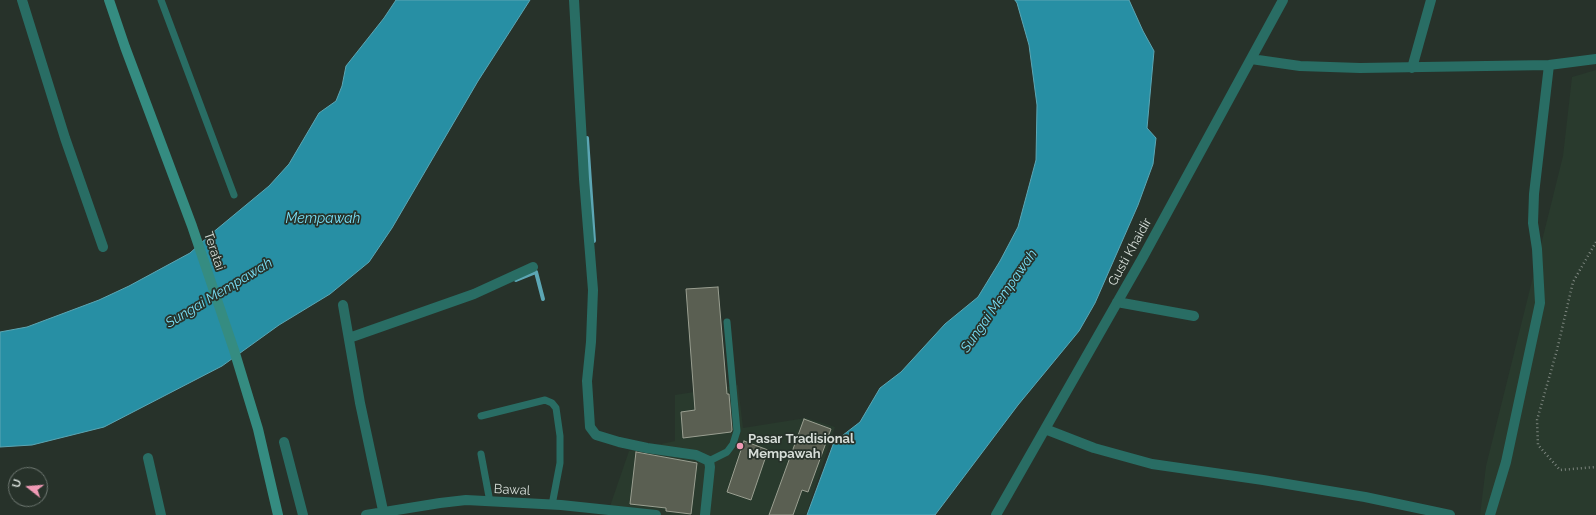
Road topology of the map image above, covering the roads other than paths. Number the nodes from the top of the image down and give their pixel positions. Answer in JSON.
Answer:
{"nodes":[{"id":1,"x":22,"y":0,"type":"edge"},
{"id":2,"x":110,"y":0,"type":"edge"},
{"id":3,"x":161,"y":0,"type":"edge"},
{"id":4,"x":574,"y":0,"type":"edge"},
{"id":5,"x":1283,"y":0,"type":"edge"},
{"id":6,"x":1431,"y":0,"type":"edge"},
{"id":7,"x":1251,"y":59,"type":"junction"},
{"id":8,"x":1596,"y":59,"type":"edge"},
{"id":9,"x":1549,"y":65,"type":"junction"},
{"id":10,"x":1412,"y":68,"type":"junction"},
{"id":11,"x":234,"y":195,"type":"dead end"},
{"id":12,"x":103,"y":247,"type":"dead end"},
{"id":13,"x":533,"y":267,"type":"dead end"},
{"id":14,"x":1117,"y":302,"type":"junction"},
{"id":15,"x":343,"y":305,"type":"dead end"},
{"id":16,"x":1194,"y":316,"type":"dead end"},
{"id":17,"x":728,"y":322,"type":"dead end"},
{"id":18,"x":349,"y":338,"type":"junction"},
{"id":19,"x":481,"y":416,"type":"dead end"},
{"id":20,"x":1045,"y":429,"type":"junction"},
{"id":21,"x":284,"y":442,"type":"dead end"},
{"id":22,"x":481,"y":454,"type":"dead end"},
{"id":23,"x":148,"y":458,"type":"dead end"},
{"id":24,"x":709,"y":461,"type":"junction"},
{"id":25,"x":490,"y":502,"type":"junction"},
{"id":26,"x":552,"y":505,"type":"junction"},
{"id":27,"x":1434,"y":513,"type":"edge"},
{"id":28,"x":384,"y":514,"type":"edge"},
{"id":29,"x":162,"y":515,"type":"edge"},
{"id":30,"x":278,"y":515,"type":"edge"},
{"id":31,"x":304,"y":515,"type":"edge"},
{"id":32,"x":366,"y":515,"type":"edge"},
{"id":33,"x":656,"y":515,"type":"edge"},
{"id":34,"x":706,"y":515,"type":"edge"},
{"id":35,"x":996,"y":515,"type":"edge"},
{"id":36,"x":1450,"y":515,"type":"edge"},
{"id":37,"x":1490,"y":515,"type":"edge"}],
"edges":[{"from":1,"to":12,"type":"street"},
{"from":2,"to":30,"type":"main road","name":"Teratai"},
{"from":3,"to":11,"type":"lane"},
{"from":4,"to":24,"type":"street"},
{"from":5,"to":7,"type":"street","name":"Gusti Khaidir"},
{"from":6,"to":10,"type":"street"},
{"from":7,"to":10,"type":"street"},
{"from":7,"to":14,"type":"street","name":"Gusti Khaidir"},
{"from":8,"to":9,"type":"street"},
{"from":9,"to":10,"type":"street"},
{"from":9,"to":37,"type":"street"},
{"from":13,"to":18,"type":"street"},
{"from":14,"to":16,"type":"street"},
{"from":14,"to":20,"type":"street","name":"Gusti Khaidir"},
{"from":15,"to":18,"type":"street"},
{"from":17,"to":24,"type":"lane"},
{"from":18,"to":28,"type":"street"},
{"from":19,"to":26,"type":"lane"},
{"from":20,"to":27,"type":"street"},
{"from":20,"to":35,"type":"street","name":"Gusti Khaidir"},
{"from":21,"to":31,"type":"street"},
{"from":22,"to":25,"type":"lane"},
{"from":23,"to":29,"type":"street"},
{"from":24,"to":34,"type":"street"},
{"from":25,"to":26,"type":"street","name":"Bawal"},
{"from":25,"to":28,"type":"street","name":"Bawal"},
{"from":26,"to":33,"type":"street","name":"Bawal"},
{"from":27,"to":36,"type":"street"},
{"from":28,"to":32,"type":"street","name":"Bawal"}]}
